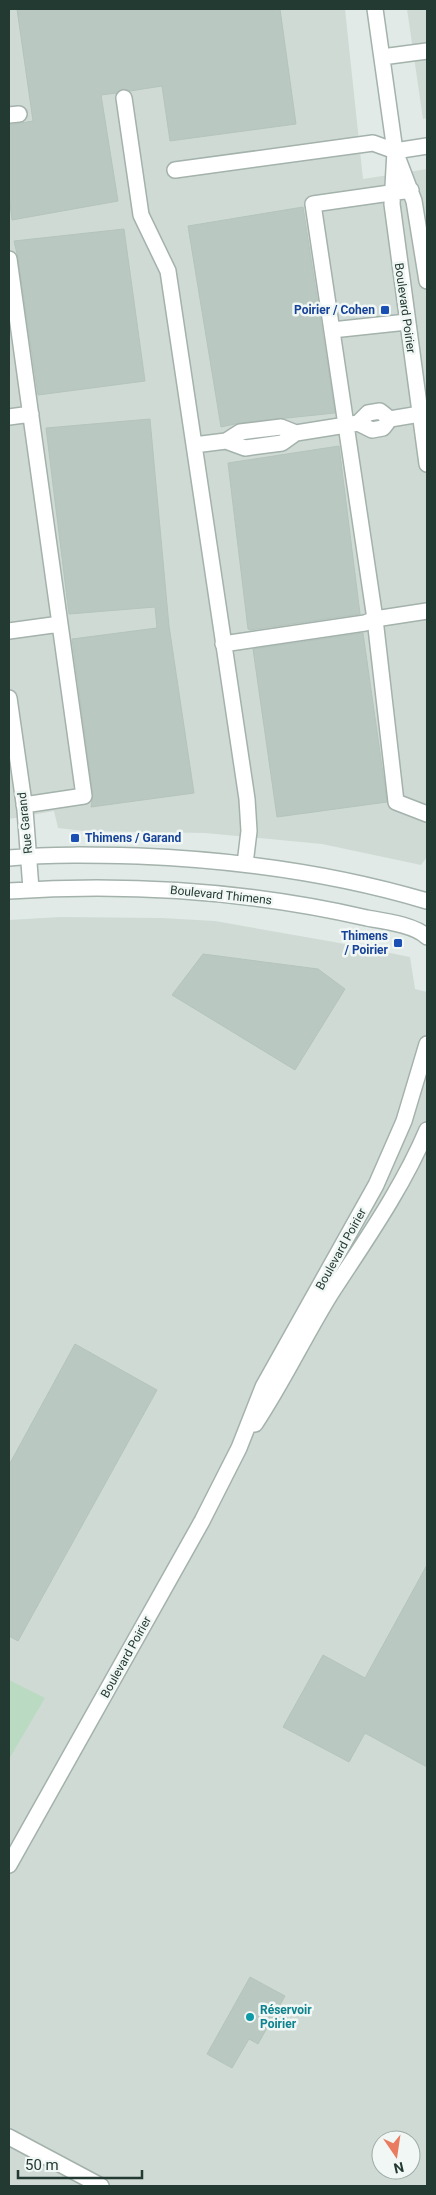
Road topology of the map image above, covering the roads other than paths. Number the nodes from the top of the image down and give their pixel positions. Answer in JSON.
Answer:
{"nodes":[{"id":1,"x":375,"y":9,"type":"edge"},
{"id":2,"x":427,"y":50,"type":"edge"},
{"id":3,"x":382,"y":57,"type":"junction"},
{"id":4,"x":124,"y":98,"type":"dead end"},
{"id":5,"x":427,"y":146,"type":"edge"},
{"id":6,"x":395,"y":151,"type":"junction"},
{"id":7,"x":174,"y":170,"type":"dead end"},
{"id":8,"x":411,"y":190,"type":"junction"},
{"id":9,"x":392,"y":193,"type":"junction"},
{"id":10,"x":9,"y":259,"type":"edge"},
{"id":11,"x":427,"y":281,"type":"edge"},
{"id":12,"x":407,"y":322,"type":"junction"},
{"id":13,"x":332,"y":330,"type":"junction"},
{"id":14,"x":31,"y":414,"type":"junction"},
{"id":15,"x":420,"y":414,"type":"junction"},
{"id":16,"x":9,"y":417,"type":"edge"},
{"id":17,"x":352,"y":424,"type":"junction"},
{"id":18,"x":194,"y":445,"type":"junction"},
{"id":19,"x":427,"y":464,"type":"edge"},
{"id":20,"x":427,"y":611,"type":"edge"},
{"id":21,"x":376,"y":619,"type":"junction"},
{"id":22,"x":60,"y":624,"type":"junction"},
{"id":23,"x":9,"y":631,"type":"edge"},
{"id":24,"x":224,"y":644,"type":"junction"},
{"id":25,"x":9,"y":698,"type":"edge"},
{"id":26,"x":24,"y":805,"type":"junction"},
{"id":27,"x":427,"y":814,"type":"edge"},
{"id":28,"x":29,"y":856,"type":"junction"},
{"id":29,"x":9,"y":858,"type":"edge"},
{"id":30,"x":245,"y":864,"type":"junction"},
{"id":31,"x":31,"y":889,"type":"junction"},
{"id":32,"x":9,"y":890,"type":"edge"},
{"id":33,"x":427,"y":901,"type":"edge"},
{"id":34,"x":427,"y":937,"type":"edge"},
{"id":35,"x":427,"y":1044,"type":"edge"},
{"id":36,"x":427,"y":1130,"type":"edge"},
{"id":37,"x":239,"y":1448,"type":"junction"},
{"id":38,"x":9,"y":1865,"type":"edge"},
{"id":39,"x":9,"y":2137,"type":"edge"},
{"id":40,"x":101,"y":2186,"type":"edge"}],
"edges":[{"from":1,"to":3,"type":"street","name":"Boulevard Poirier"},
{"from":2,"to":3,"type":"street"},
{"from":3,"to":6,"type":"street","name":"Boulevard Poirier"},
{"from":4,"to":18,"type":"street"},
{"from":5,"to":6,"type":"street"},
{"from":6,"to":7,"type":"street"},
{"from":6,"to":8,"type":"street","name":"Boulevard Poirier"},
{"from":6,"to":9,"type":"street","name":"Boulevard Poirier"},
{"from":8,"to":9,"type":"street"},
{"from":8,"to":11,"type":"street","name":"Boulevard Poirier"},
{"from":9,"to":12,"type":"street","name":"Boulevard Poirier"},
{"from":9,"to":13,"type":"street"},
{"from":10,"to":14,"type":"street"},
{"from":12,"to":13,"type":"street"},
{"from":12,"to":15,"type":"street","name":"Boulevard Poirier"},
{"from":13,"to":17,"type":"street"},
{"from":14,"to":16,"type":"street"},
{"from":14,"to":22,"type":"street"},
{"from":15,"to":17,"type":"street"},
{"from":15,"to":19,"type":"street","name":"Boulevard Poirier"},
{"from":17,"to":18,"type":"street"},
{"from":17,"to":21,"type":"street"},
{"from":18,"to":24,"type":"street"},
{"from":20,"to":21,"type":"street"},
{"from":21,"to":24,"type":"street"},
{"from":21,"to":27,"type":"street"},
{"from":22,"to":23,"type":"street"},
{"from":22,"to":26,"type":"street"},
{"from":24,"to":30,"type":"street"},
{"from":25,"to":26,"type":"street","name":"Rue Garand"},
{"from":26,"to":28,"type":"street","name":"Rue Garand"},
{"from":28,"to":29,"type":"street"},
{"from":28,"to":30,"type":"street"},
{"from":28,"to":31,"type":"street","name":"Rue Garand"},
{"from":30,"to":33,"type":"street"},
{"from":31,"to":32,"type":"street","name":"Boulevard Thimens"},
{"from":31,"to":34,"type":"street","name":"Boulevard Thimens"},
{"from":35,"to":37,"type":"street","name":"Boulevard Poirier"},
{"from":36,"to":37,"type":"street","name":"Boulevard Poirier"},
{"from":37,"to":38,"type":"street","name":"Boulevard Poirier"},
{"from":39,"to":40,"type":"street"}]}
